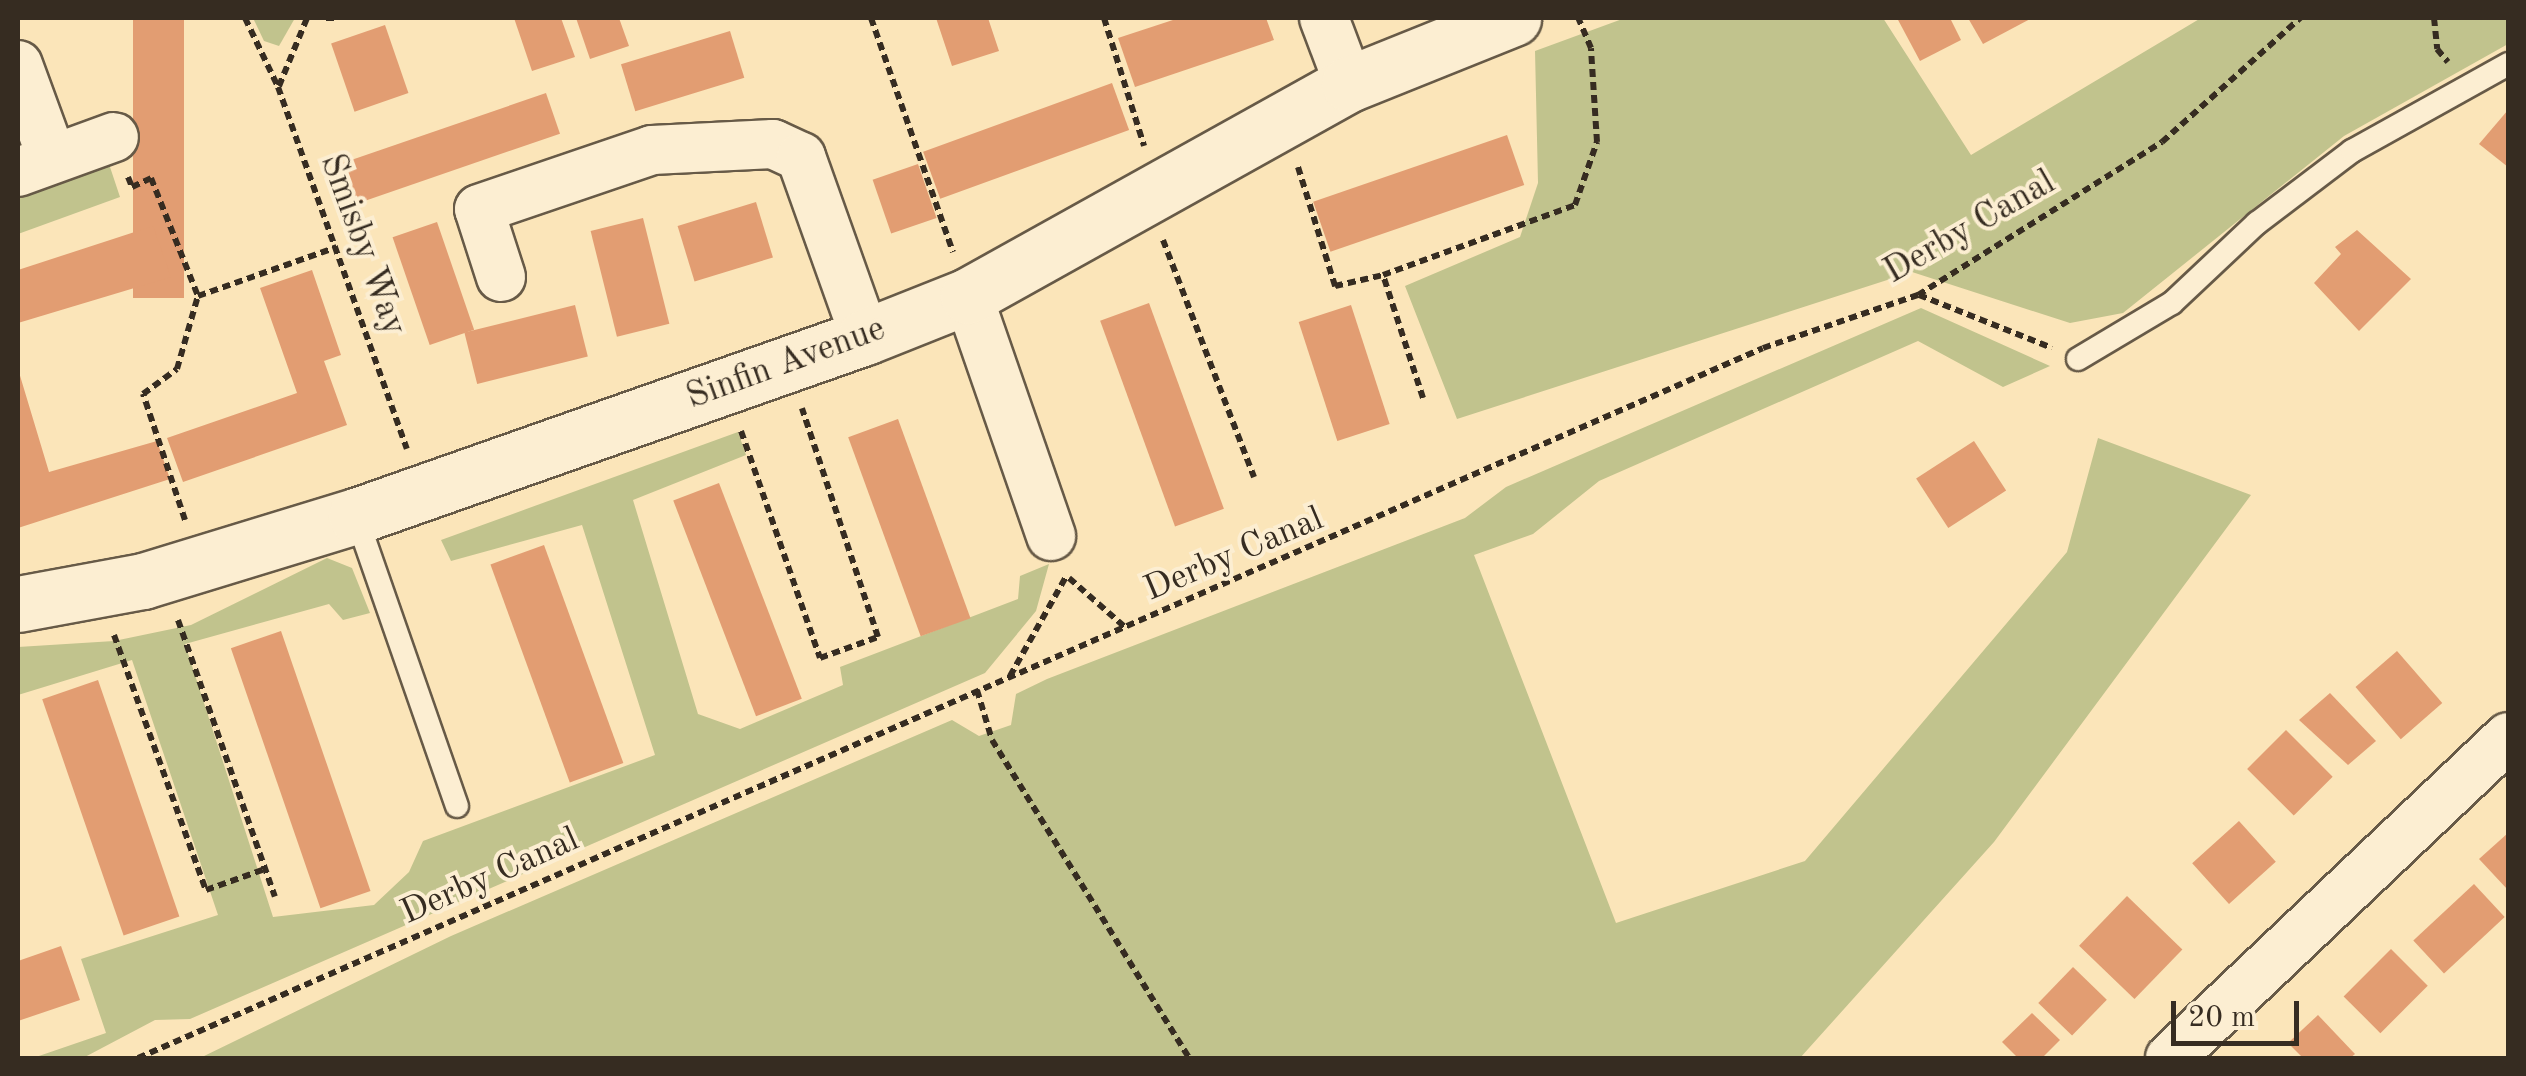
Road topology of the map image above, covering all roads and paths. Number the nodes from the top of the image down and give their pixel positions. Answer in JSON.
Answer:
{"nodes":[{"id":1,"x":245,"y":18,"type":"edge"},
{"id":2,"x":306,"y":18,"type":"edge"},
{"id":3,"x":326,"y":18,"type":"edge"},
{"id":4,"x":334,"y":18,"type":"edge"},
{"id":5,"x":871,"y":18,"type":"edge"},
{"id":6,"x":1104,"y":18,"type":"edge"},
{"id":7,"x":1324,"y":18,"type":"edge"},
{"id":8,"x":1513,"y":18,"type":"edge"},
{"id":9,"x":1578,"y":18,"type":"edge"},
{"id":10,"x":2300,"y":18,"type":"edge"},
{"id":11,"x":2434,"y":18,"type":"edge"},
{"id":12,"x":18,"y":64,"type":"edge"},
{"id":13,"x":2508,"y":64,"type":"edge"},
{"id":14,"x":2480,"y":78,"type":"junction"},
{"id":15,"x":1348,"y":84,"type":"junction"},
{"id":16,"x":278,"y":87,"type":"junction"},
{"id":17,"x":1286,"y":117,"type":"junction"},
{"id":18,"x":114,"y":137,"type":"joint"},
{"id":19,"x":35,"y":165,"type":"edge"},
{"id":20,"x":1150,"y":195,"type":"junction"},
{"id":21,"x":337,"y":247,"type":"junction"},
{"id":22,"x":1384,"y":275,"type":"junction"},
{"id":23,"x":500,"y":277,"type":"dead end"},
{"id":24,"x":1918,"y":295,"type":"junction"},
{"id":25,"x":198,"y":296,"type":"junction"},
{"id":26,"x":968,"y":296,"type":"junction"},
{"id":27,"x":865,"y":337,"type":"junction"},
{"id":28,"x":2078,"y":359,"type":"joint"},
{"id":29,"x":788,"y":364,"type":"junction"},
{"id":30,"x":726,"y":387,"type":"junction"},
{"id":31,"x":1422,"y":398,"type":"dead end"},
{"id":32,"x":1254,"y":477,"type":"dead end"},
{"id":33,"x":422,"y":492,"type":"junction"},
{"id":34,"x":356,"y":516,"type":"junction"},
{"id":35,"x":1060,"y":557,"type":"junction"},
{"id":36,"x":183,"y":570,"type":"junction"},
{"id":37,"x":103,"y":590,"type":"junction"},
{"id":38,"x":18,"y":604,"type":"edge"},
{"id":39,"x":1127,"y":629,"type":"junction"},
{"id":40,"x":1010,"y":678,"type":"junction"},
{"id":41,"x":977,"y":690,"type":"junction"},
{"id":42,"x":2508,"y":737,"type":"edge"},
{"id":43,"x":457,"y":806,"type":"dead end"},
{"id":44,"x":265,"y":869,"type":"junction"},
{"id":45,"x":276,"y":897,"type":"dead end"},
{"id":46,"x":138,"y":1058,"type":"edge"},
{"id":47,"x":1190,"y":1058,"type":"edge"},
{"id":48,"x":2170,"y":1058,"type":"edge"}],
"edges":[{"from":1,"to":16,"type":"path","name":"Smisby Way"},
{"from":2,"to":16,"type":"path"},
{"from":3,"to":4,"type":"path"},
{"from":5,"to":26,"type":"path"},
{"from":6,"to":20,"type":"path"},
{"from":7,"to":15,"type":"street"},
{"from":8,"to":15,"type":"street","name":"Sinfin Avenue"},
{"from":9,"to":22,"type":"path"},
{"from":10,"to":24,"type":"path","name":"Derby Canal"},
{"from":11,"to":14,"type":"path"},
{"from":12,"to":19,"type":"street"},
{"from":13,"to":14,"type":"lane"},
{"from":14,"to":28,"type":"lane"},
{"from":15,"to":17,"type":"street","name":"Sinfin Avenue"},
{"from":16,"to":21,"type":"path","name":"Smisby Way"},
{"from":17,"to":20,"type":"street","name":"Sinfin Avenue"},
{"from":17,"to":22,"type":"path"},
{"from":18,"to":19,"type":"street"},
{"from":18,"to":25,"type":"path"},
{"from":20,"to":26,"type":"street","name":"Sinfin Avenue"},
{"from":20,"to":32,"type":"path"},
{"from":21,"to":25,"type":"path"},
{"from":21,"to":33,"type":"path","name":"Smisby Way"},
{"from":22,"to":31,"type":"path"},
{"from":23,"to":27,"type":"street"},
{"from":24,"to":28,"type":"path"},
{"from":24,"to":39,"type":"path","name":"Derby Canal"},
{"from":25,"to":36,"type":"path"},
{"from":26,"to":27,"type":"street","name":"Sinfin Avenue"},
{"from":26,"to":35,"type":"street"},
{"from":27,"to":29,"type":"street","name":"Sinfin Avenue"},
{"from":29,"to":30,"type":"street","name":"Sinfin Avenue"},
{"from":29,"to":30,"type":"path"},
{"from":30,"to":33,"type":"street","name":"Sinfin Avenue"},
{"from":33,"to":34,"type":"street","name":"Sinfin Avenue"},
{"from":34,"to":36,"type":"street","name":"Sinfin Avenue"},
{"from":34,"to":43,"type":"lane"},
{"from":35,"to":39,"type":"path"},
{"from":35,"to":40,"type":"path"},
{"from":36,"to":37,"type":"street","name":"Sinfin Avenue"},
{"from":36,"to":44,"type":"path"},
{"from":37,"to":38,"type":"street","name":"Sinfin Avenue"},
{"from":37,"to":44,"type":"path"},
{"from":39,"to":40,"type":"path","name":"Derby Canal"},
{"from":40,"to":41,"type":"path","name":"Derby Canal"},
{"from":41,"to":46,"type":"path","name":"Derby Canal"},
{"from":41,"to":47,"type":"path"},
{"from":42,"to":48,"type":"street"},
{"from":44,"to":45,"type":"path"}]}
